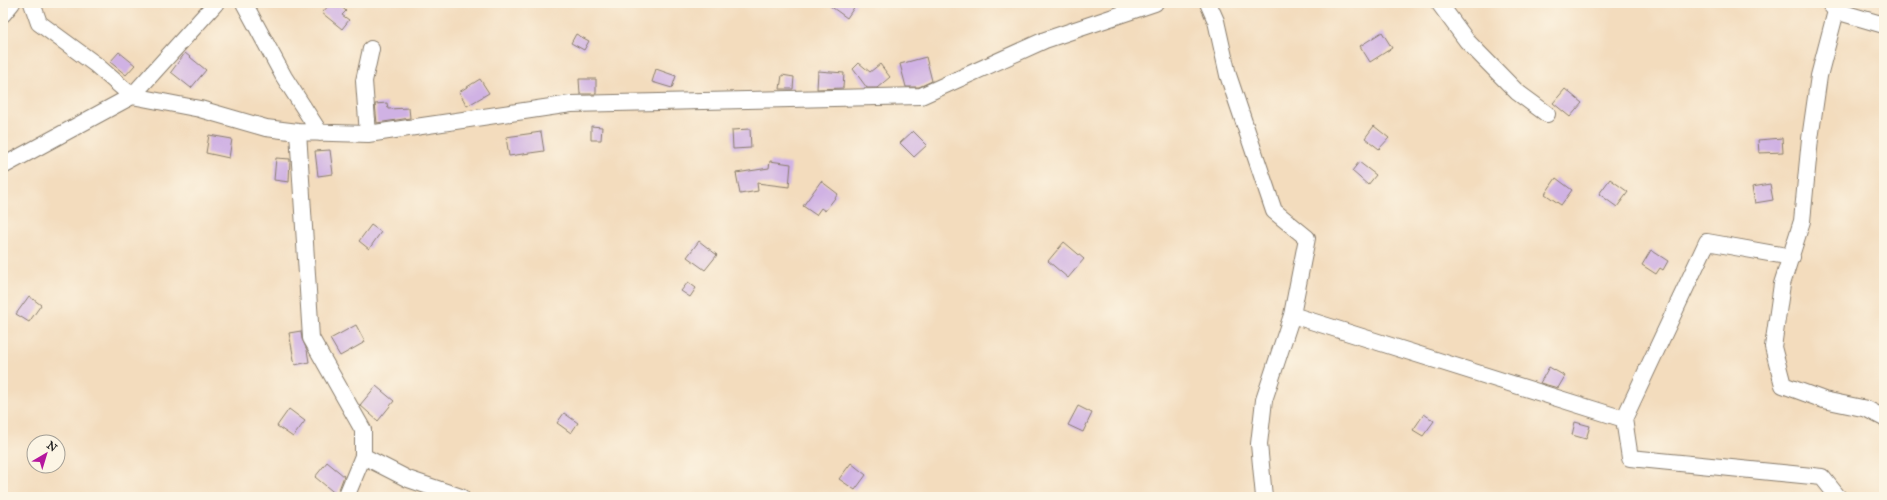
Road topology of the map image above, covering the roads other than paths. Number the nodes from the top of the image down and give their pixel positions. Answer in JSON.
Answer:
{"nodes":[{"id":1,"x":32,"y":3,"type":"edge"},
{"id":2,"x":216,"y":3,"type":"edge"},
{"id":3,"x":244,"y":3,"type":"edge"},
{"id":4,"x":1155,"y":3,"type":"edge"},
{"id":5,"x":1208,"y":3,"type":"edge"},
{"id":6,"x":1439,"y":3,"type":"edge"},
{"id":7,"x":1832,"y":7,"type":"edge"},
{"id":8,"x":1884,"y":25,"type":"edge"},
{"id":9,"x":371,"y":49,"type":"dead end"},
{"id":10,"x":132,"y":96,"type":"junction"},
{"id":11,"x":1547,"y":114,"type":"dead end"},
{"id":12,"x":298,"y":132,"type":"junction"},
{"id":13,"x":320,"y":133,"type":"junction"},
{"id":14,"x":368,"y":134,"type":"junction"},
{"id":15,"x":3,"y":166,"type":"edge"},
{"id":16,"x":1792,"y":257,"type":"junction"},
{"id":17,"x":1292,"y":315,"type":"junction"},
{"id":18,"x":1884,"y":418,"type":"edge"},
{"id":19,"x":1624,"y":419,"type":"junction"},
{"id":20,"x":363,"y":456,"type":"junction"},
{"id":21,"x":346,"y":497,"type":"edge"},
{"id":22,"x":461,"y":497,"type":"edge"},
{"id":23,"x":1264,"y":497,"type":"edge"},
{"id":24,"x":1838,"y":497,"type":"edge"}],
"edges":[{"from":1,"to":10,"type":"street"},
{"from":2,"to":10,"type":"street"},
{"from":3,"to":13,"type":"street"},
{"from":4,"to":14,"type":"street"},
{"from":5,"to":17,"type":"street"},
{"from":6,"to":11,"type":"street"},
{"from":7,"to":8,"type":"street"},
{"from":7,"to":16,"type":"street"},
{"from":9,"to":14,"type":"street"},
{"from":10,"to":12,"type":"street"},
{"from":10,"to":15,"type":"street"},
{"from":12,"to":13,"type":"street"},
{"from":12,"to":20,"type":"street"},
{"from":13,"to":14,"type":"street"},
{"from":16,"to":18,"type":"street"},
{"from":16,"to":19,"type":"street"},
{"from":17,"to":19,"type":"street"},
{"from":17,"to":23,"type":"street"},
{"from":19,"to":24,"type":"street"},
{"from":20,"to":21,"type":"street"},
{"from":20,"to":22,"type":"street"}]}
